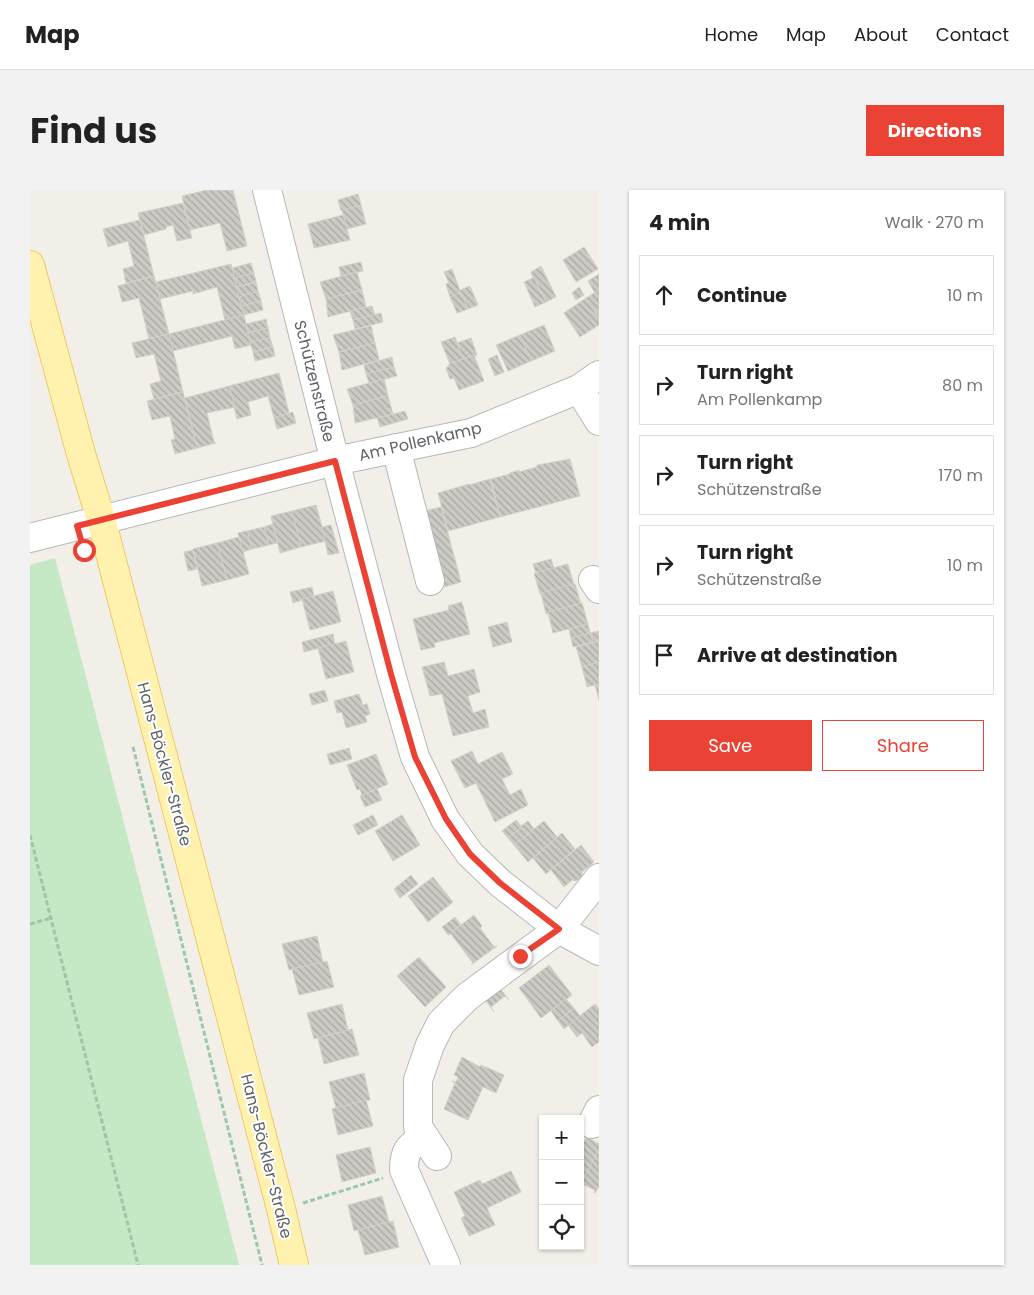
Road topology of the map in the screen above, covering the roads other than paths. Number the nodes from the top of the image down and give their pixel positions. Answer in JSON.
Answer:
{"nodes":[{"id":1,"x":267,"y":190,"type":"edge"},
{"id":2,"x":30,"y":265,"type":"edge"},
{"id":3,"x":589,"y":382,"type":"edge"},
{"id":4,"x":599,"y":421,"type":"edge"},
{"id":5,"x":396,"y":448,"type":"junction"},
{"id":6,"x":335,"y":461,"type":"junction"},
{"id":7,"x":101,"y":519,"type":"junction"},
{"id":8,"x":30,"y":538,"type":"edge"},
{"id":9,"x":430,"y":581,"type":"dead end"},
{"id":10,"x":599,"y":878,"type":"edge"},
{"id":11,"x":559,"y":929,"type":"junction"},
{"id":12,"x":599,"y":951,"type":"edge"},
{"id":13,"x":294,"y":1265,"type":"edge"},
{"id":14,"x":446,"y":1265,"type":"edge"}],
"edges":[{"from":1,"to":6,"type":"street","name":"Schützenstraße"},
{"from":2,"to":7,"type":"main road","name":"Hans-Böckler-Straße"},
{"from":3,"to":4,"type":"street"},
{"from":3,"to":5,"type":"street","name":"Am Pollenkamp"},
{"from":5,"to":6,"type":"street","name":"Am Pollenkamp"},
{"from":5,"to":9,"type":"street"},
{"from":6,"to":7,"type":"street","name":"Am Pollenkamp"},
{"from":6,"to":11,"type":"street","name":"Schützenstraße"},
{"from":7,"to":8,"type":"street","name":"Am Pollenkamp"},
{"from":7,"to":13,"type":"main road","name":"Hans-Böckler-Straße"},
{"from":10,"to":11,"type":"street"},
{"from":11,"to":12,"type":"street","name":"Schützenstraße"},
{"from":11,"to":14,"type":"street"}]}
